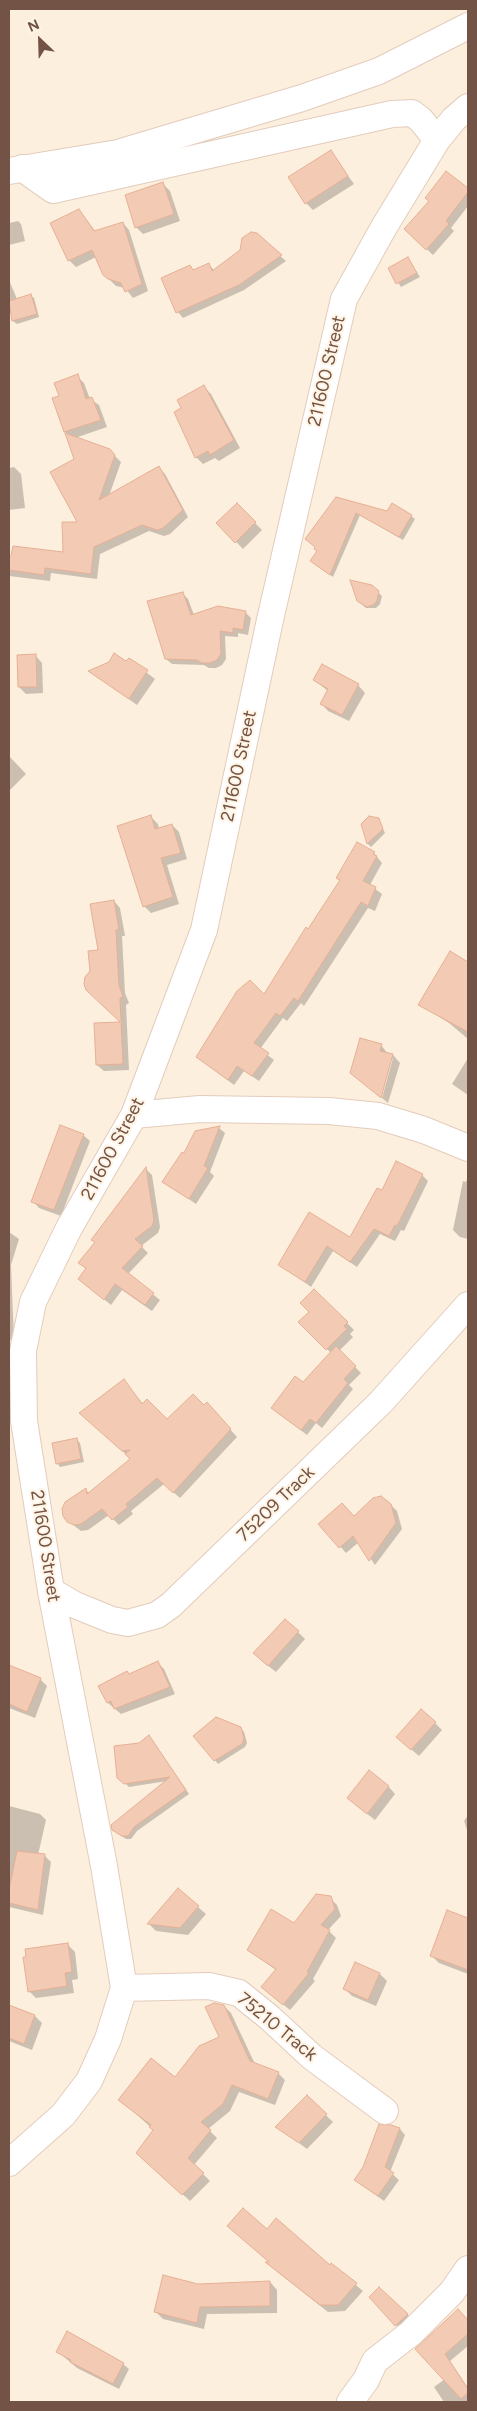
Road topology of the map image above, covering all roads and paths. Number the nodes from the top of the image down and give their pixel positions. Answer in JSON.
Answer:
{"nodes":[{"id":1,"x":468,"y":26,"type":"edge"},
{"id":2,"x":468,"y":107,"type":"edge"},
{"id":3,"x":437,"y":140,"type":"junction"},
{"id":4,"x":16,"y":170,"type":"edge"},
{"id":5,"x":134,"y":1115,"type":"junction"},
{"id":6,"x":468,"y":1148,"type":"edge"},
{"id":7,"x":468,"y":1304,"type":"edge"},
{"id":8,"x":51,"y":1592,"type":"junction"},
{"id":9,"x":124,"y":1988,"type":"junction"},
{"id":10,"x":384,"y":2112,"type":"dead end"},
{"id":11,"x":9,"y":2163,"type":"edge"},
{"id":12,"x":468,"y":2269,"type":"edge"},
{"id":13,"x":350,"y":2402,"type":"edge"}],
"edges":[{"from":1,"to":4,"type":"street"},
{"from":2,"to":3,"type":"street","name":"211600 Street"},
{"from":3,"to":4,"type":"street"},
{"from":3,"to":5,"type":"street","name":"211600 Street"},
{"from":5,"to":6,"type":"street"},
{"from":5,"to":8,"type":"street","name":"211600 Street"},
{"from":7,"to":8,"type":"street","name":"75209 Track"},
{"from":8,"to":9,"type":"street","name":"211600 Street"},
{"from":9,"to":10,"type":"street","name":"75210 Track"},
{"from":9,"to":11,"type":"street","name":"211600 Street"},
{"from":12,"to":13,"type":"street"}]}
